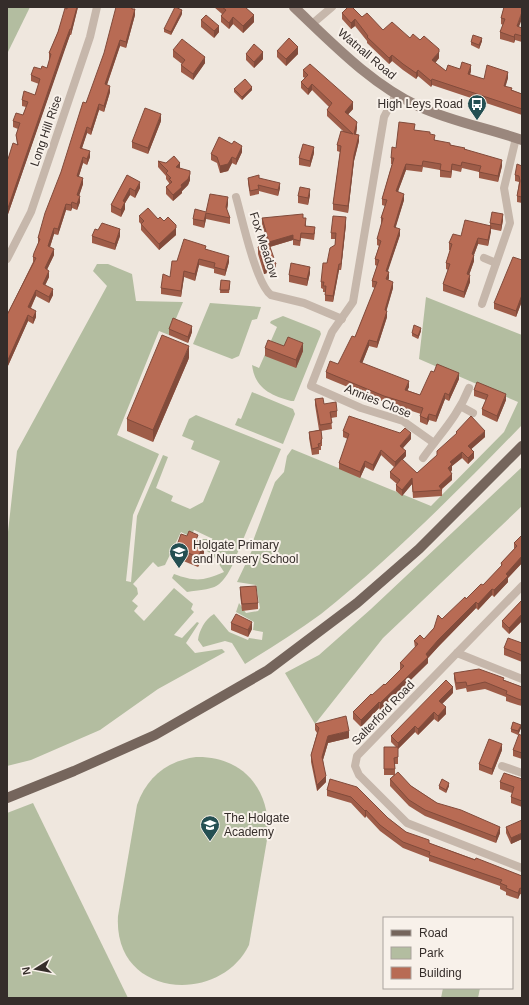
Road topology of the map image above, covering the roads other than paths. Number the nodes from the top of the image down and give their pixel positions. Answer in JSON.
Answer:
{"nodes":[{"id":1,"x":97,"y":7,"type":"edge"},
{"id":2,"x":294,"y":7,"type":"edge"},
{"id":3,"x":332,"y":7,"type":"edge"},
{"id":4,"x":312,"y":24,"type":"junction"},
{"id":5,"x":396,"y":94,"type":"junction"},
{"id":6,"x":519,"y":139,"type":"edge"},
{"id":7,"x":236,"y":197,"type":"dead end"},
{"id":8,"x":484,"y":258,"type":"dead end"},
{"id":9,"x":7,"y":259,"type":"edge"},
{"id":10,"x":496,"y":263,"type":"junction"},
{"id":11,"x":482,"y":304,"type":"dead end"},
{"id":12,"x":342,"y":319,"type":"junction"},
{"id":13,"x":469,"y":388,"type":"dead end"},
{"id":14,"x":462,"y":407,"type":"junction"},
{"id":15,"x":474,"y":413,"type":"dead end"},
{"id":16,"x":434,"y":443,"type":"junction"},
{"id":17,"x":522,"y":446,"type":"edge"},
{"id":18,"x":423,"y":458,"type":"dead end"},
{"id":19,"x":522,"y":586,"type":"edge"},
{"id":20,"x":457,"y":653,"type":"junction"},
{"id":21,"x":522,"y":679,"type":"edge"},
{"id":22,"x":502,"y":766,"type":"dead end"},
{"id":23,"x":522,"y":773,"type":"edge"},
{"id":24,"x":7,"y":798,"type":"edge"},
{"id":25,"x":522,"y":868,"type":"edge"}],
"edges":[{"from":1,"to":9,"type":"street","name":"Long Hill Rise"},
{"from":2,"to":4,"type":"main road","name":"Watnall Road"},
{"from":3,"to":4,"type":"street"},
{"from":4,"to":5,"type":"main road","name":"Watnall Road"},
{"from":5,"to":6,"type":"main road","name":"Watnall Road"},
{"from":5,"to":12,"type":"street"},
{"from":6,"to":10,"type":"street"},
{"from":7,"to":12,"type":"street","name":"Fox Meadow"},
{"from":8,"to":10,"type":"street"},
{"from":10,"to":11,"type":"street"},
{"from":12,"to":16,"type":"street","name":"Annies Close"},
{"from":13,"to":14,"type":"street"},
{"from":14,"to":15,"type":"street"},
{"from":14,"to":16,"type":"street"},
{"from":16,"to":18,"type":"street"},
{"from":17,"to":24,"type":"main road"},
{"from":19,"to":20,"type":"street","name":"Salterford Road"},
{"from":20,"to":21,"type":"street"},
{"from":20,"to":25,"type":"street","name":"Salterford Road"},
{"from":22,"to":23,"type":"street"}]}
